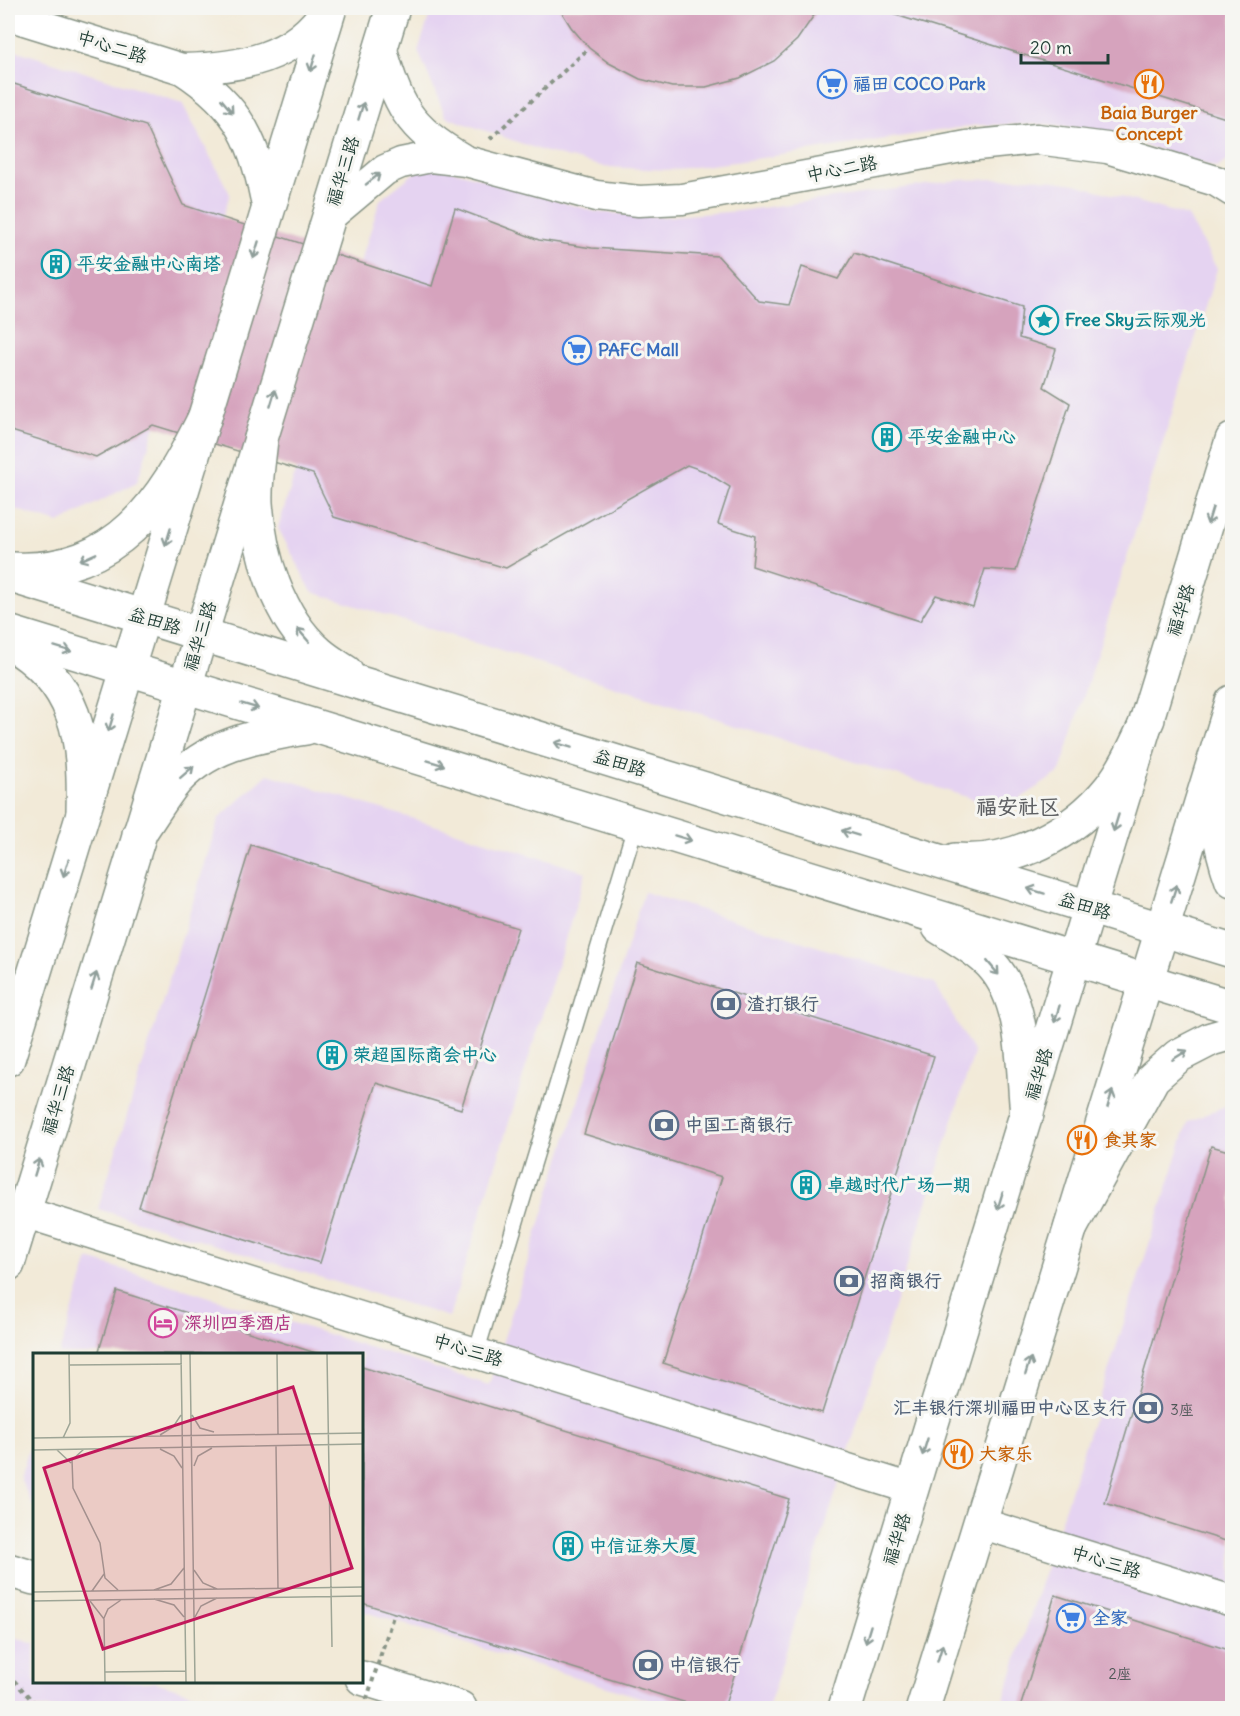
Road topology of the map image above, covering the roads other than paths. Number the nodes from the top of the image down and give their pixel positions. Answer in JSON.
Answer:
{"nodes":[{"id":1,"x":329,"y":8,"type":"edge"},
{"id":2,"x":393,"y":8,"type":"edge"},
{"id":3,"x":8,"y":15,"type":"edge"},
{"id":4,"x":381,"y":47,"type":"junction"},
{"id":5,"x":182,"y":69,"type":"junction"},
{"id":6,"x":466,"y":161,"type":"junction"},
{"id":7,"x":1227,"y":183,"type":"edge"},
{"id":8,"x":268,"y":211,"type":"junction"},
{"id":9,"x":329,"y":217,"type":"junction"},
{"id":10,"x":204,"y":419,"type":"junction"},
{"id":11,"x":261,"y":439,"type":"junction"},
{"id":12,"x":1233,"y":440,"type":"edge"},
{"id":13,"x":8,"y":569,"type":"edge"},
{"id":14,"x":8,"y":575,"type":"edge"},
{"id":15,"x":143,"y":617,"type":"junction"},
{"id":16,"x":8,"y":632,"type":"edge"},
{"id":17,"x":201,"y":635,"type":"junction"},
{"id":18,"x":8,"y":642,"type":"edge"},
{"id":19,"x":127,"y":669,"type":"junction"},
{"id":20,"x":365,"y":685,"type":"junction"},
{"id":21,"x":185,"y":687,"type":"junction"},
{"id":22,"x":1233,"y":702,"type":"edge"},
{"id":23,"x":1148,"y":719,"type":"junction"},
{"id":24,"x":315,"y":726,"type":"junction"},
{"id":25,"x":1214,"y":763,"type":"junction"},
{"id":26,"x":83,"y":812,"type":"junction"},
{"id":27,"x":636,"y":824,"type":"junction"},
{"id":28,"x":139,"y":834,"type":"junction"},
{"id":29,"x":928,"y":858,"type":"junction"},
{"id":30,"x":1233,"y":881,"type":"edge"},
{"id":31,"x":1090,"y":907,"type":"junction"},
{"id":32,"x":913,"y":909,"type":"junction"},
{"id":33,"x":1162,"y":929,"type":"junction"},
{"id":34,"x":41,"y":951,"type":"junction"},
{"id":35,"x":1233,"y":951,"type":"edge"},
{"id":36,"x":1075,"y":958,"type":"junction"},
{"id":37,"x":1147,"y":981,"type":"junction"},
{"id":38,"x":8,"y":992,"type":"edge"},
{"id":39,"x":1233,"y":1007,"type":"edge"},
{"id":40,"x":1233,"y":1034,"type":"edge"},
{"id":41,"x":8,"y":1059,"type":"edge"},
{"id":42,"x":1027,"y":1114,"type":"junction"},
{"id":43,"x":23,"y":1212,"type":"junction"},
{"id":44,"x":1071,"y":1227,"type":"junction"},
{"id":45,"x":8,"y":1263,"type":"edge"},
{"id":46,"x":476,"y":1353,"type":"junction"},
{"id":47,"x":912,"y":1489,"type":"junction"},
{"id":48,"x":980,"y":1523,"type":"junction"},
{"id":49,"x":8,"y":1570,"type":"edge"},
{"id":50,"x":33,"y":1578,"type":"edge"},
{"id":51,"x":1233,"y":1601,"type":"edge"},
{"id":52,"x":363,"y":1678,"type":"edge"},
{"id":53,"x":460,"y":1708,"type":"edge"},
{"id":54,"x":845,"y":1708,"type":"edge"},
{"id":55,"x":923,"y":1708,"type":"edge"}],
"edges":[{"from":1,"to":5,"type":"street","name":"中心二路"},
{"from":1,"to":8,"type":"main road","one_way":true},
{"from":2,"to":4,"type":"main road","name":"福华三路"},
{"from":3,"to":5,"type":"street","name":"中心二路"},
{"from":4,"to":6,"type":"street","name":"中心二路"},
{"from":9,"to":4,"type":"main road","name":"福华三路","one_way":true},
{"from":5,"to":8,"type":"street","name":"中心二路","one_way":true},
{"from":6,"to":7,"type":"street","name":"中心二路"},
{"from":9,"to":6,"type":"street","name":"中心二路","one_way":true},
{"from":8,"to":10,"type":"main road","one_way":true},
{"from":11,"to":9,"type":"main road","name":"福华三路","one_way":true},
{"from":10,"to":13,"type":"main road","one_way":true},
{"from":10,"to":15,"type":"main road","one_way":true},
{"from":11,"to":17,"type":"main road","name":"福华三路"},
{"from":20,"to":11,"type":"main road","one_way":true},
{"from":12,"to":23,"type":"main road","name":"福华路","one_way":true},
{"from":14,"to":15,"type":"main road","name":"益田路"},
{"from":15,"to":17,"type":"main road","name":"益田路"},
{"from":15,"to":19,"type":"main road"},
{"from":16,"to":19,"type":"main road","one_way":true},
{"from":17,"to":20,"type":"main road","name":"益田路"},
{"from":17,"to":21,"type":"main road","name":"福华三路"},
{"from":18,"to":26,"type":"main road"},
{"from":19,"to":21,"type":"main road"},
{"from":19,"to":26,"type":"main road","one_way":true},
{"from":29,"to":20,"type":"main road","name":"益田路","one_way":true},
{"from":21,"to":24,"type":"main road","one_way":true},
{"from":21,"to":28,"type":"main road","name":"福华三路"},
{"from":22,"to":25,"type":"main road"},
{"from":23,"to":29,"type":"main road"},
{"from":23,"to":31,"type":"main road","name":"福华路","one_way":true},
{"from":24,"to":27,"type":"main road","one_way":true},
{"from":28,"to":24,"type":"main road","one_way":true},
{"from":25,"to":30,"type":"main road"},
{"from":33,"to":25,"type":"main road","one_way":true},
{"from":26,"to":34,"type":"main road","one_way":true},
{"from":27,"to":32,"type":"main road","one_way":true},
{"from":27,"to":46,"type":"lane"},
{"from":43,"to":28,"type":"main road","name":"福华三路","one_way":true},
{"from":31,"to":29,"type":"main road","name":"益田路","one_way":true},
{"from":31,"to":33,"type":"main road","name":"益田路"},
{"from":31,"to":36,"type":"main road","name":"福华路"},
{"from":32,"to":36,"type":"main road"},
{"from":32,"to":42,"type":"main road","one_way":true},
{"from":33,"to":35,"type":"main road","name":"益田路"},
{"from":33,"to":37,"type":"main road"},
{"from":34,"to":38,"type":"lane"},
{"from":34,"to":41,"type":"main road"},
{"from":36,"to":37,"type":"main road"},
{"from":36,"to":42,"type":"main road","name":"福华路","one_way":true},
{"from":37,"to":39,"type":"main road"},
{"from":44,"to":37,"type":"main road","one_way":true},
{"from":44,"to":40,"type":"main road","one_way":true},
{"from":42,"to":47,"type":"main road","name":"福华路","one_way":true},
{"from":43,"to":45,"type":"main road","name":"福华三路"},
{"from":43,"to":46,"type":"street","name":"中心三路"},
{"from":48,"to":44,"type":"main road","one_way":true},
{"from":46,"to":47,"type":"street","name":"中心三路"},
{"from":47,"to":54,"type":"main road","name":"福华路","one_way":true},
{"from":48,"to":51,"type":"street","name":"中心三路"},
{"from":55,"to":48,"type":"main road","one_way":true},
{"from":49,"to":50,"type":"main road"},
{"from":52,"to":53,"type":"main road"}]}
